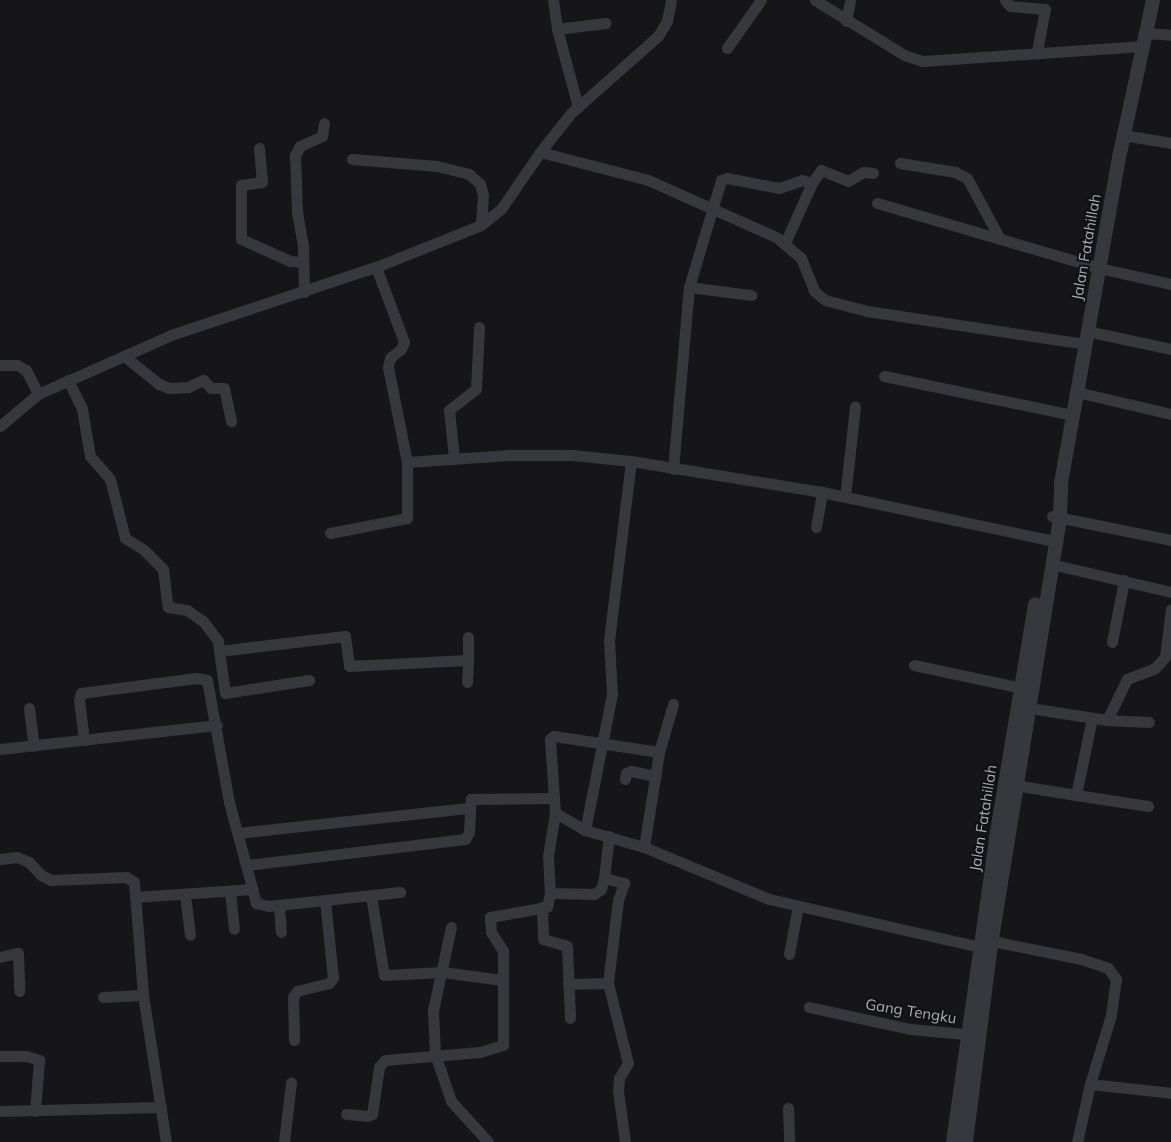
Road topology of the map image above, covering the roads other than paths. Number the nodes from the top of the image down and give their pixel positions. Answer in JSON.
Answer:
{"nodes":[{"id":1,"x":553,"y":0,"type":"edge"},
{"id":2,"x":671,"y":0,"type":"edge"},
{"id":3,"x":761,"y":0,"type":"edge"},
{"id":4,"x":815,"y":0,"type":"edge"},
{"id":5,"x":850,"y":0,"type":"edge"},
{"id":6,"x":1005,"y":0,"type":"edge"},
{"id":7,"x":1153,"y":0,"type":"edge"},
{"id":8,"x":1046,"y":4,"type":"edge"},
{"id":9,"x":846,"y":20,"type":"junction"},
{"id":10,"x":606,"y":23,"type":"dead end"},
{"id":11,"x":557,"y":29,"type":"junction"},
{"id":12,"x":1171,"y":35,"type":"edge"},
{"id":13,"x":1143,"y":40,"type":"junction"},
{"id":14,"x":727,"y":48,"type":"dead end"},
{"id":15,"x":1036,"y":51,"type":"junction"},
{"id":16,"x":578,"y":107,"type":"junction"},
{"id":17,"x":324,"y":123,"type":"dead end"},
{"id":18,"x":1124,"y":135,"type":"junction"},
{"id":19,"x":1171,"y":143,"type":"edge"},
{"id":20,"x":259,"y":148,"type":"dead end"},
{"id":21,"x":540,"y":152,"type":"junction"},
{"id":22,"x":352,"y":159,"type":"dead end"},
{"id":23,"x":900,"y":163,"type":"dead end"},
{"id":24,"x":873,"y":173,"type":"dead end"},
{"id":25,"x":812,"y":183,"type":"junction"},
{"id":26,"x":877,"y":203,"type":"dead end"},
{"id":27,"x":711,"y":210,"type":"junction"},
{"id":28,"x":481,"y":225,"type":"junction"},
{"id":29,"x":1000,"y":239,"type":"junction"},
{"id":30,"x":785,"y":243,"type":"junction"},
{"id":31,"x":303,"y":262,"type":"junction"},
{"id":32,"x":376,"y":267,"type":"junction"},
{"id":33,"x":1099,"y":268,"type":"junction"},
{"id":34,"x":1171,"y":284,"type":"edge"},
{"id":35,"x":689,"y":287,"type":"junction"},
{"id":36,"x":304,"y":292,"type":"junction"},
{"id":37,"x":751,"y":294,"type":"dead end"},
{"id":38,"x":479,"y":328,"type":"dead end"},
{"id":39,"x":1086,"y":338,"type":"junction"},
{"id":40,"x":1171,"y":349,"type":"edge"},
{"id":41,"x":124,"y":356,"type":"junction"},
{"id":42,"x":0,"y":365,"type":"edge"},
{"id":43,"x":884,"y":376,"type":"dead end"},
{"id":44,"x":68,"y":380,"type":"junction"},
{"id":45,"x":1077,"y":392,"type":"junction"},
{"id":46,"x":38,"y":394,"type":"junction"},
{"id":47,"x":855,"y":407,"type":"dead end"},
{"id":48,"x":1171,"y":414,"type":"edge"},
{"id":49,"x":1073,"y":415,"type":"junction"},
{"id":50,"x":231,"y":421,"type":"dead end"},
{"id":51,"x":0,"y":426,"type":"edge"},
{"id":52,"x":454,"y":458,"type":"junction"},
{"id":53,"x":631,"y":461,"type":"junction"},
{"id":54,"x":407,"y":462,"type":"junction"},
{"id":55,"x":673,"y":469,"type":"junction"},
{"id":56,"x":822,"y":492,"type":"junction"},
{"id":57,"x":845,"y":497,"type":"junction"},
{"id":58,"x":1056,"y":517,"type":"junction"},
{"id":59,"x":816,"y":527,"type":"dead end"},
{"id":60,"x":330,"y":533,"type":"dead end"},
{"id":61,"x":1051,"y":540,"type":"junction"},
{"id":62,"x":1171,"y":540,"type":"edge"},
{"id":63,"x":1051,"y":564,"type":"junction"},
{"id":64,"x":1124,"y":580,"type":"junction"},
{"id":65,"x":1171,"y":592,"type":"edge"},
{"id":66,"x":1171,"y":609,"type":"edge"},
{"id":67,"x":468,"y":638,"type":"dead end"},
{"id":68,"x":1112,"y":642,"type":"dead end"},
{"id":69,"x":219,"y":651,"type":"junction"},
{"id":70,"x":468,"y":660,"type":"junction"},
{"id":71,"x":914,"y":665,"type":"dead end"},
{"id":72,"x":309,"y":680,"type":"dead end"},
{"id":73,"x":467,"y":682,"type":"dead end"},
{"id":74,"x":1021,"y":688,"type":"junction"},
{"id":75,"x":673,"y":704,"type":"dead end"},
{"id":76,"x":1023,"y":707,"type":"junction"},
{"id":77,"x":29,"y":708,"type":"dead end"},
{"id":78,"x":1092,"y":718,"type":"junction"},
{"id":79,"x":1107,"y":720,"type":"junction"},
{"id":80,"x":1149,"y":722,"type":"dead end"},
{"id":81,"x":217,"y":725,"type":"junction"},
{"id":82,"x":84,"y":740,"type":"junction"},
{"id":83,"x":602,"y":742,"type":"junction"},
{"id":84,"x":34,"y":746,"type":"junction"},
{"id":85,"x":0,"y":749,"type":"edge"},
{"id":86,"x":659,"y":752,"type":"junction"},
{"id":87,"x":655,"y":776,"type":"junction"},
{"id":88,"x":625,"y":779,"type":"dead end"},
{"id":89,"x":1010,"y":784,"type":"junction"},
{"id":90,"x":1076,"y":795,"type":"junction"},
{"id":91,"x":554,"y":798,"type":"junction"},
{"id":92,"x":1148,"y":806,"type":"dead end"},
{"id":93,"x":470,"y":808,"type":"junction"},
{"id":94,"x":556,"y":813,"type":"junction"},
{"id":95,"x":585,"y":830,"type":"junction"},
{"id":96,"x":238,"y":833,"type":"junction"},
{"id":97,"x":609,"y":836,"type":"junction"},
{"id":98,"x":644,"y":847,"type":"junction"},
{"id":99,"x":0,"y":859,"type":"edge"},
{"id":100,"x":247,"y":865,"type":"junction"},
{"id":101,"x":604,"y":878,"type":"junction"},
{"id":102,"x":253,"y":889,"type":"junction"},
{"id":103,"x":230,"y":891,"type":"junction"},
{"id":104,"x":400,"y":892,"type":"dead end"},
{"id":105,"x":550,"y":893,"type":"junction"},
{"id":106,"x":184,"y":895,"type":"junction"},
{"id":107,"x":371,"y":896,"type":"junction"},
{"id":108,"x":135,"y":897,"type":"junction"},
{"id":109,"x":325,"y":901,"type":"junction"},
{"id":110,"x":279,"y":905,"type":"junction"},
{"id":111,"x":798,"y":906,"type":"junction"},
{"id":112,"x":542,"y":907,"type":"junction"},
{"id":113,"x":451,"y":927,"type":"dead end"},
{"id":114,"x":234,"y":929,"type":"dead end"},
{"id":115,"x":281,"y":932,"type":"dead end"},
{"id":116,"x":190,"y":936,"type":"dead end"},
{"id":117,"x":986,"y":944,"type":"junction"},
{"id":118,"x":789,"y":954,"type":"dead end"},
{"id":119,"x":0,"y":957,"type":"edge"},
{"id":120,"x":442,"y":972,"type":"junction"},
{"id":121,"x":502,"y":980,"type":"junction"},
{"id":122,"x":608,"y":983,"type":"junction"},
{"id":123,"x":568,"y":984,"type":"junction"},
{"id":124,"x":19,"y":991,"type":"dead end"},
{"id":125,"x":142,"y":995,"type":"junction"},
{"id":126,"x":103,"y":997,"type":"dead end"},
{"id":127,"x":809,"y":1007,"type":"dead end"},
{"id":128,"x":570,"y":1018,"type":"dead end"},
{"id":129,"x":974,"y":1035,"type":"junction"},
{"id":130,"x":294,"y":1040,"type":"dead end"},
{"id":131,"x":435,"y":1054,"type":"junction"},
{"id":132,"x":0,"y":1056,"type":"edge"},
{"id":133,"x":291,"y":1082,"type":"dead end"},
{"id":134,"x":1090,"y":1084,"type":"junction"},
{"id":135,"x":1171,"y":1093,"type":"edge"},
{"id":136,"x":161,"y":1108,"type":"junction"},
{"id":137,"x":788,"y":1108,"type":"dead end"},
{"id":138,"x":0,"y":1111,"type":"edge"},
{"id":139,"x":35,"y":1111,"type":"junction"},
{"id":140,"x":346,"y":1114,"type":"dead end"},
{"id":141,"x":166,"y":1142,"type":"edge"},
{"id":142,"x":284,"y":1142,"type":"edge"},
{"id":143,"x":488,"y":1142,"type":"edge"},
{"id":144,"x":625,"y":1142,"type":"edge"},
{"id":145,"x":789,"y":1142,"type":"edge"},
{"id":146,"x":953,"y":1142,"type":"edge"},
{"id":147,"x":966,"y":1142,"type":"edge"},
{"id":148,"x":1077,"y":1142,"type":"edge"}],
"edges":[{"from":1,"to":11,"type":"street"},
{"from":2,"to":16,"type":"street"},
{"from":3,"to":14,"type":"street"},
{"from":4,"to":9,"type":"street"},
{"from":5,"to":9,"type":"street"},
{"from":6,"to":8,"type":"street"},
{"from":7,"to":13,"type":"street","name":"Jalan Fatahillah"},
{"from":8,"to":15,"type":"street"},
{"from":9,"to":15,"type":"street"},
{"from":10,"to":11,"type":"street"},
{"from":11,"to":16,"type":"street"},
{"from":12,"to":13,"type":"street"},
{"from":13,"to":15,"type":"street"},
{"from":13,"to":18,"type":"street","name":"Jalan Fatahillah"},
{"from":16,"to":21,"type":"street"},
{"from":17,"to":31,"type":"street"},
{"from":18,"to":19,"type":"street"},
{"from":18,"to":33,"type":"street","name":"Jalan Fatahillah"},
{"from":20,"to":31,"type":"street"},
{"from":21,"to":27,"type":"street"},
{"from":21,"to":28,"type":"street"},
{"from":22,"to":28,"type":"street"},
{"from":23,"to":29,"type":"street"},
{"from":24,"to":25,"type":"street"},
{"from":25,"to":27,"type":"street"},
{"from":25,"to":30,"type":"street"},
{"from":26,"to":29,"type":"street"},
{"from":27,"to":30,"type":"street"},
{"from":27,"to":35,"type":"street"},
{"from":28,"to":32,"type":"street"},
{"from":29,"to":33,"type":"street"},
{"from":30,"to":39,"type":"street"},
{"from":31,"to":36,"type":"street"},
{"from":32,"to":36,"type":"street"},
{"from":32,"to":54,"type":"street"},
{"from":33,"to":34,"type":"street"},
{"from":33,"to":39,"type":"street","name":"Jalan Fatahillah"},
{"from":35,"to":37,"type":"street"},
{"from":35,"to":55,"type":"street"},
{"from":36,"to":41,"type":"street"},
{"from":38,"to":52,"type":"street"},
{"from":39,"to":40,"type":"street"},
{"from":39,"to":45,"type":"street","name":"Jalan Fatahillah"},
{"from":41,"to":44,"type":"street"},
{"from":41,"to":50,"type":"street"},
{"from":42,"to":46,"type":"street"},
{"from":43,"to":49,"type":"street"},
{"from":44,"to":46,"type":"street"},
{"from":44,"to":69,"type":"street"},
{"from":45,"to":48,"type":"street"},
{"from":45,"to":49,"type":"street","name":"Jalan Fatahillah"},
{"from":46,"to":51,"type":"street"},
{"from":47,"to":57,"type":"street"},
{"from":49,"to":58,"type":"street","name":"Jalan Fatahillah"},
{"from":52,"to":53,"type":"street"},
{"from":52,"to":54,"type":"street"},
{"from":53,"to":55,"type":"street"},
{"from":53,"to":83,"type":"street"},
{"from":54,"to":60,"type":"street"},
{"from":55,"to":56,"type":"street"},
{"from":56,"to":57,"type":"street"},
{"from":56,"to":59,"type":"street"},
{"from":57,"to":61,"type":"street"},
{"from":58,"to":61,"type":"street","name":"Jalan Fatahillah"},
{"from":58,"to":62,"type":"street"},
{"from":61,"to":63,"type":"street","name":"Jalan Fatahillah"},
{"from":61,"to":74,"type":"street","name":"Jalan Fatahillah"},
{"from":63,"to":64,"type":"street"},
{"from":63,"to":76,"type":"street","name":"Jalan Fatahillah"},
{"from":64,"to":65,"type":"street"},
{"from":64,"to":68,"type":"street"},
{"from":66,"to":79,"type":"street"},
{"from":67,"to":70,"type":"street"},
{"from":69,"to":70,"type":"street"},
{"from":69,"to":72,"type":"street"},
{"from":70,"to":73,"type":"street"},
{"from":71,"to":74,"type":"street"},
{"from":74,"to":76,"type":"street","name":"Jalan Fatahillah"},
{"from":75,"to":86,"type":"street"},
{"from":76,"to":78,"type":"street"},
{"from":76,"to":89,"type":"street","name":"Jalan Fatahillah"},
{"from":77,"to":84,"type":"street"},
{"from":78,"to":79,"type":"street"},
{"from":78,"to":90,"type":"street"},
{"from":79,"to":80,"type":"street"},
{"from":81,"to":82,"type":"street"},
{"from":81,"to":82,"type":"street"},
{"from":81,"to":96,"type":"street"},
{"from":82,"to":84,"type":"street"},
{"from":83,"to":86,"type":"street"},
{"from":83,"to":91,"type":"street"},
{"from":83,"to":95,"type":"street"},
{"from":84,"to":85,"type":"street"},
{"from":86,"to":87,"type":"street"},
{"from":87,"to":88,"type":"street"},
{"from":87,"to":98,"type":"street"},
{"from":89,"to":90,"type":"street"},
{"from":89,"to":117,"type":"street","name":"Jalan Fatahillah"},
{"from":90,"to":92,"type":"street"},
{"from":91,"to":93,"type":"street"},
{"from":91,"to":94,"type":"street"},
{"from":93,"to":96,"type":"street"},
{"from":93,"to":100,"type":"street"},
{"from":94,"to":95,"type":"street"},
{"from":94,"to":105,"type":"street"},
{"from":95,"to":97,"type":"street"},
{"from":96,"to":100,"type":"street"},
{"from":97,"to":98,"type":"street"},
{"from":97,"to":101,"type":"street"},
{"from":98,"to":111,"type":"street"},
{"from":99,"to":108,"type":"street"},
{"from":100,"to":102,"type":"street"},
{"from":101,"to":105,"type":"street"},
{"from":101,"to":122,"type":"street"},
{"from":102,"to":103,"type":"street"},
{"from":102,"to":110,"type":"street"},
{"from":103,"to":106,"type":"street"},
{"from":103,"to":114,"type":"street"},
{"from":104,"to":107,"type":"street"},
{"from":105,"to":112,"type":"street"},
{"from":106,"to":108,"type":"street"},
{"from":106,"to":116,"type":"street"},
{"from":107,"to":109,"type":"street"},
{"from":107,"to":120,"type":"street"},
{"from":108,"to":125,"type":"street"},
{"from":109,"to":110,"type":"street"},
{"from":109,"to":130,"type":"street"},
{"from":110,"to":115,"type":"street"},
{"from":111,"to":117,"type":"street"},
{"from":111,"to":118,"type":"street"},
{"from":112,"to":121,"type":"street"},
{"from":112,"to":123,"type":"street"},
{"from":113,"to":120,"type":"street"},
{"from":117,"to":129,"type":"street","name":"Jalan Fatahillah"},
{"from":117,"to":134,"type":"street"},
{"from":119,"to":124,"type":"street"},
{"from":120,"to":121,"type":"street"},
{"from":120,"to":131,"type":"street"},
{"from":121,"to":131,"type":"street"},
{"from":122,"to":123,"type":"street"},
{"from":122,"to":144,"type":"street"},
{"from":123,"to":128,"type":"street"},
{"from":125,"to":126,"type":"street"},
{"from":125,"to":136,"type":"street"},
{"from":127,"to":129,"type":"street","name":"Gang Tengku"},
{"from":129,"to":146,"type":"street","name":"Jalan Fatahillah"},
{"from":129,"to":147,"type":"street","name":"Jalan Fatahillah"},
{"from":131,"to":140,"type":"street"},
{"from":131,"to":143,"type":"street"},
{"from":132,"to":139,"type":"street"},
{"from":133,"to":142,"type":"street"},
{"from":134,"to":135,"type":"street"},
{"from":134,"to":148,"type":"street"},
{"from":136,"to":139,"type":"street"},
{"from":136,"to":141,"type":"street"},
{"from":137,"to":145,"type":"street"},
{"from":138,"to":139,"type":"street"}]}
